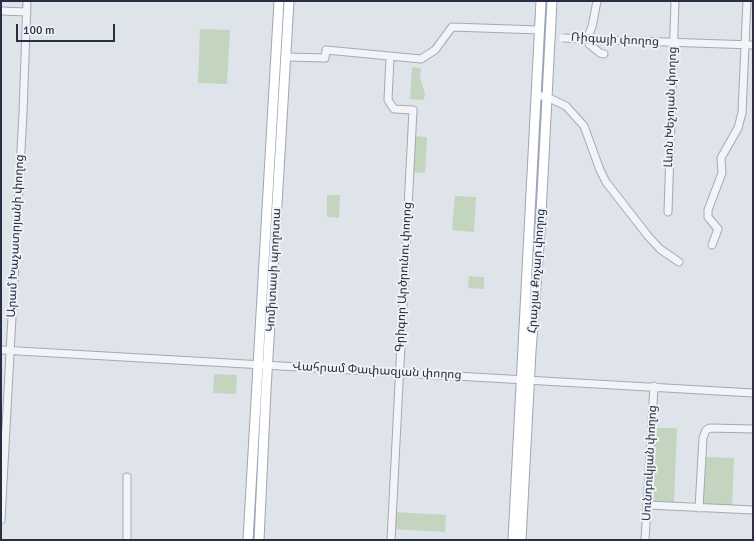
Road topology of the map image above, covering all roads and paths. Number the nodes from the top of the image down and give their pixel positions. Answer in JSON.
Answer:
{"nodes":[{"id":1,"x":27,"y":1,"type":"edge"},
{"id":2,"x":279,"y":1,"type":"edge"},
{"id":3,"x":289,"y":1,"type":"edge"},
{"id":4,"x":541,"y":1,"type":"edge"},
{"id":5,"x":552,"y":1,"type":"edge"},
{"id":6,"x":597,"y":1,"type":"edge"},
{"id":7,"x":675,"y":1,"type":"edge"},
{"id":8,"x":748,"y":1,"type":"edge"},
{"id":9,"x":1,"y":11,"type":"edge"},
{"id":10,"x":27,"y":12,"type":"junction"},
{"id":11,"x":539,"y":30,"type":"junction"},
{"id":12,"x":550,"y":37,"type":"junction"},
{"id":13,"x":673,"y":43,"type":"junction"},
{"id":14,"x":749,"y":45,"type":"edge"},
{"id":15,"x":604,"y":54,"type":"dead end"},
{"id":16,"x":287,"y":57,"type":"junction"},
{"id":17,"x":390,"y":57,"type":"junction"},
{"id":18,"x":536,"y":95,"type":"junction"},
{"id":19,"x":547,"y":97,"type":"junction"},
{"id":20,"x":668,"y":212,"type":"dead end"},
{"id":21,"x":712,"y":245,"type":"dead end"},
{"id":22,"x":679,"y":262,"type":"dead end"},
{"id":23,"x":1,"y":350,"type":"edge"},
{"id":24,"x":10,"y":350,"type":"junction"},
{"id":25,"x":258,"y":366,"type":"junction"},
{"id":26,"x":268,"y":366,"type":"junction"},
{"id":27,"x":399,"y":372,"type":"junction"},
{"id":28,"x":526,"y":379,"type":"junction"},
{"id":29,"x":654,"y":386,"type":"junction"},
{"id":30,"x":753,"y":392,"type":"edge"},
{"id":31,"x":753,"y":429,"type":"edge"},
{"id":32,"x":127,"y":478,"type":"dead end"},
{"id":33,"x":648,"y":506,"type":"junction"},
{"id":34,"x":699,"y":508,"type":"junction"},
{"id":35,"x":753,"y":510,"type":"edge"},
{"id":36,"x":1,"y":520,"type":"edge"},
{"id":37,"x":127,"y":540,"type":"edge"},
{"id":38,"x":248,"y":540,"type":"edge"},
{"id":39,"x":260,"y":540,"type":"edge"},
{"id":40,"x":391,"y":540,"type":"edge"},
{"id":41,"x":513,"y":540,"type":"edge"},
{"id":42,"x":521,"y":540,"type":"edge"},
{"id":43,"x":645,"y":540,"type":"edge"}],
"edges":[{"from":1,"to":10,"type":"street","name":"Արամ Խաչատրյանի փողոց"},
{"from":2,"to":25,"type":"main road","name":"Կոմիտասի պողոտա"},
{"from":3,"to":16,"type":"main road","name":"Կոմիտասի պողոտա"},
{"from":4,"to":11,"type":"main road","name":"Հրաչյա Քոչար փողոց"},
{"from":5,"to":12,"type":"main road","name":"Հրաչյա Քոչար փողոց"},
{"from":6,"to":15,"type":"street"},
{"from":7,"to":13,"type":"street","name":"Լևոն Խեչոյան փողոց"},
{"from":8,"to":14,"type":"street"},
{"from":9,"to":10,"type":"street"},
{"from":10,"to":24,"type":"street","name":"Արամ Խաչատրյանի փողոց"},
{"from":11,"to":17,"type":"street"},
{"from":11,"to":18,"type":"main road","name":"Հրաչյա Քոչար փողոց"},
{"from":12,"to":13,"type":"street","name":"Ռիգայի փողոց","bridge":true},
{"from":12,"to":19,"type":"main road","name":"Հրաչյա Քոչար փողոց"},
{"from":13,"to":14,"type":"street","name":"Ռիգայի փողոց"},
{"from":13,"to":20,"type":"street","name":"Լևոն Խեչոյան փողոց"},
{"from":14,"to":21,"type":"street"},
{"from":16,"to":17,"type":"street"},
{"from":16,"to":26,"type":"main road","name":"Կոմիտասի պողոտա"},
{"from":17,"to":27,"type":"street","name":"Գրիգոր Արծրունու փողոց"},
{"from":18,"to":19,"type":"street"},
{"from":18,"to":28,"type":"main road","name":"Հրաչյա Քոչար փողոց"},
{"from":19,"to":22,"type":"street"},
{"from":19,"to":28,"type":"main road","name":"Հրաչյա Քոչար փողոց"},
{"from":23,"to":24,"type":"street","name":"Վահրամ Փափազյան փողոց"},
{"from":24,"to":25,"type":"street","name":"Վահրամ Փափազյան փողոց"},
{"from":24,"to":36,"type":"street","name":"Արամ Խաչատրյանի փողոց"},
{"from":25,"to":26,"type":"street","name":"Վահրամ Փափազյան փողոց"},
{"from":25,"to":38,"type":"main road","name":"Կոմիտասի պողոտա"},
{"from":26,"to":27,"type":"street","name":"Վահրամ Փափազյան փողոց"},
{"from":26,"to":39,"type":"main road","name":"Կոմիտասի պողոտա"},
{"from":27,"to":28,"type":"street","name":"Վահրամ Փափազյան փողոց"},
{"from":27,"to":40,"type":"street","name":"Գրիգոր Արծրունու փողոց"},
{"from":28,"to":29,"type":"street","name":"Վահրամ Փափազյան փողոց"},
{"from":28,"to":41,"type":"main road","name":"Հրաչյա Քոչար փողոց"},
{"from":28,"to":42,"type":"main road","name":"Հրաչյա Քոչար փողոց"},
{"from":29,"to":30,"type":"street","name":"Վահրամ Փափազյան փողոց"},
{"from":29,"to":33,"type":"street","name":"Սունդուկյան փողոց"},
{"from":31,"to":34,"type":"street"},
{"from":32,"to":37,"type":"street"},
{"from":33,"to":34,"type":"street"},
{"from":33,"to":43,"type":"street","name":"Սունդուկյան փողոց"},
{"from":34,"to":35,"type":"street"}]}
